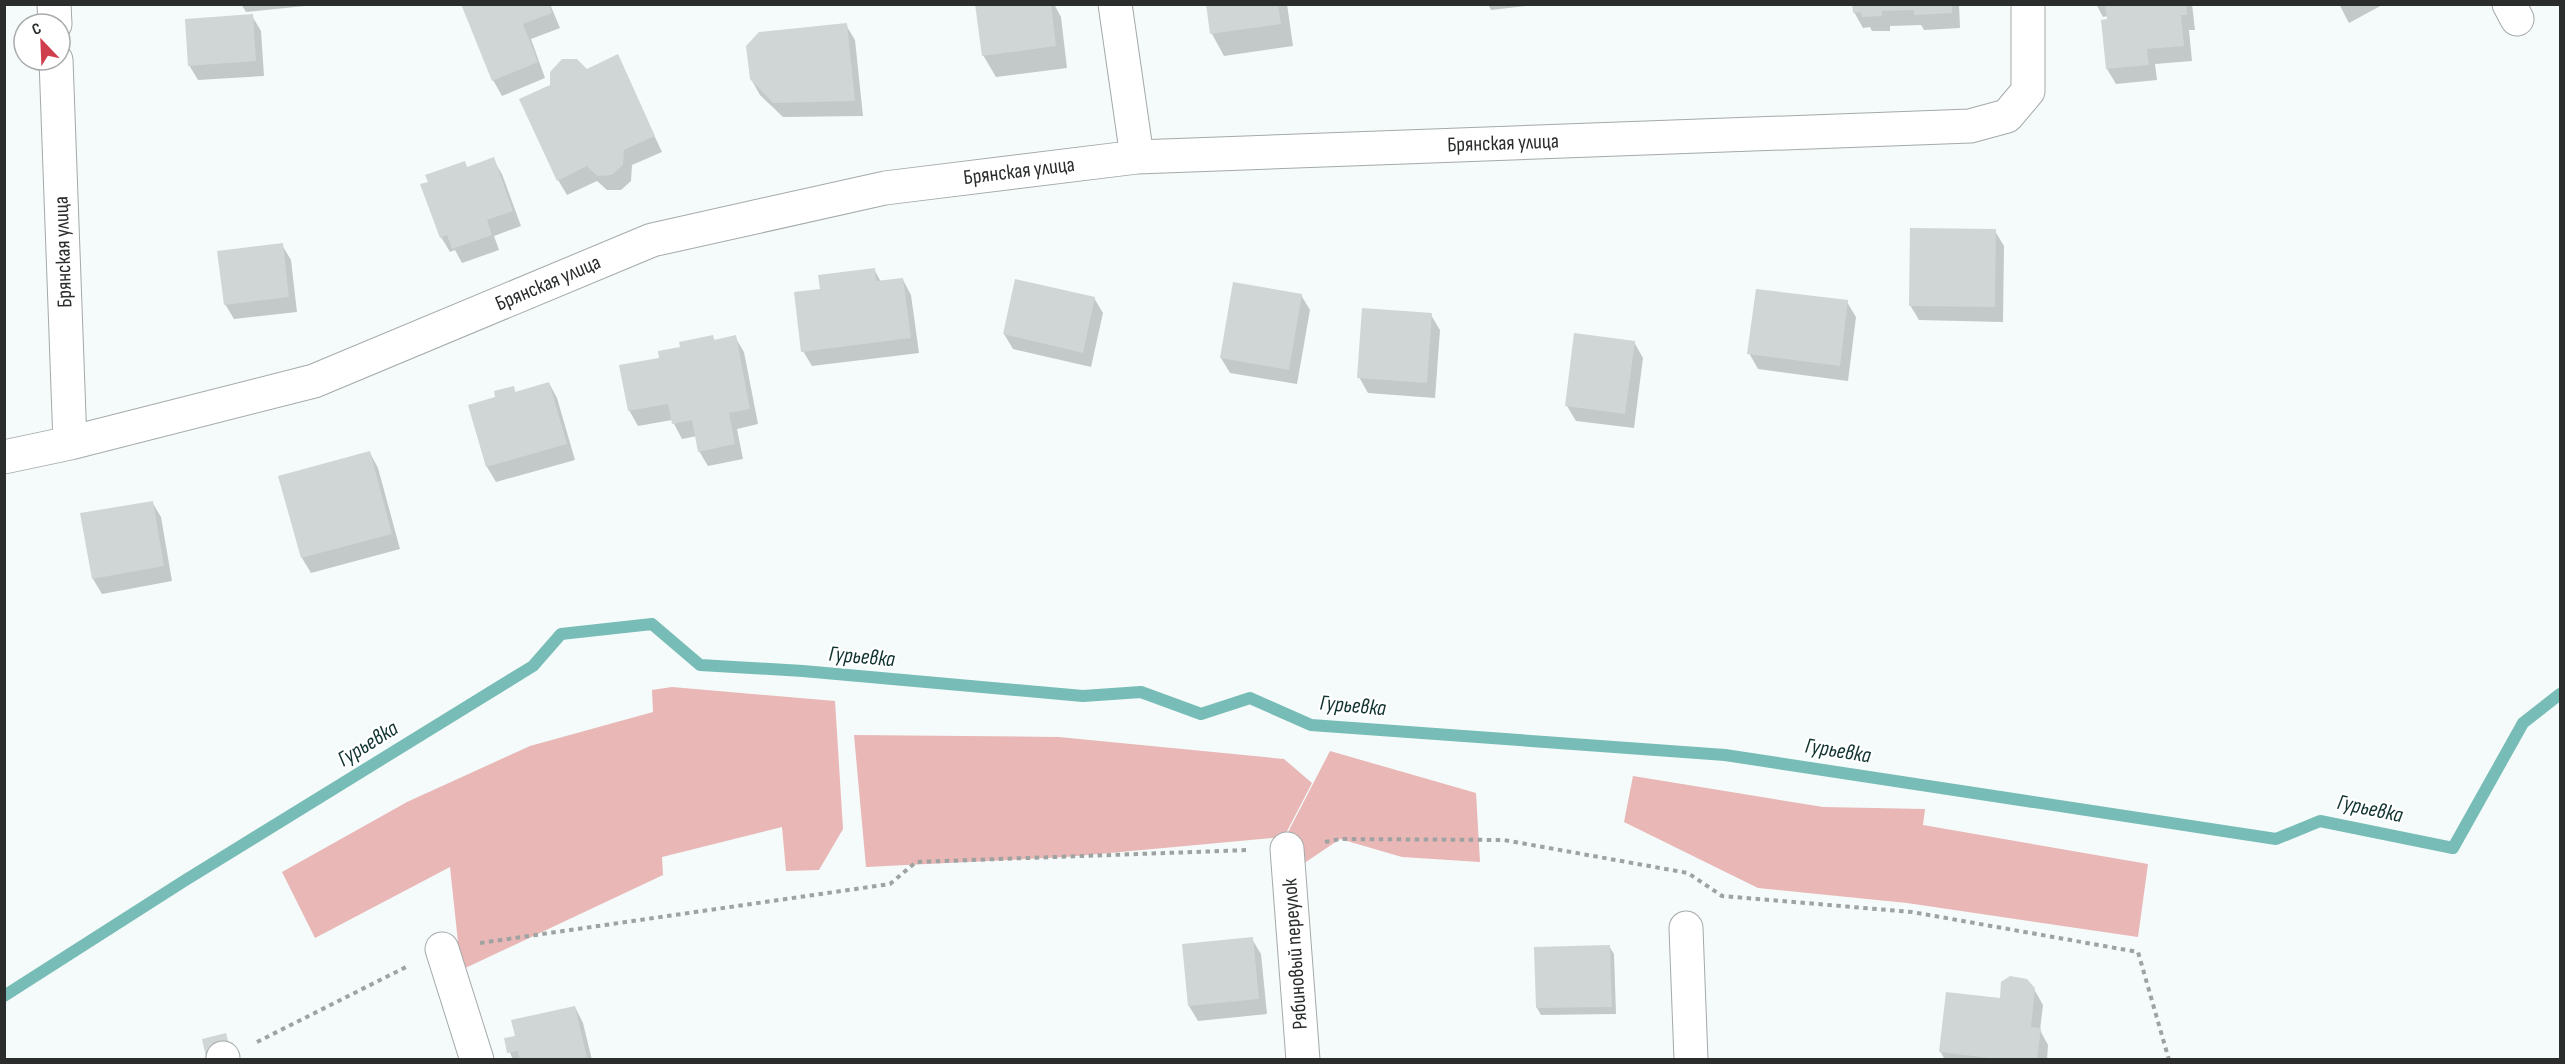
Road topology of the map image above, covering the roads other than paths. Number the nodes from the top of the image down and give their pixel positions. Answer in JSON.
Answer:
{"nodes":[{"id":1,"x":1115,"y":4,"type":"edge"},
{"id":2,"x":2028,"y":4,"type":"edge"},
{"id":3,"x":56,"y":72,"type":"edge"},
{"id":4,"x":1137,"y":157,"type":"junction"},
{"id":5,"x":70,"y":443,"type":"junction"},
{"id":6,"x":4,"y":457,"type":"edge"},
{"id":7,"x":1287,"y":849,"type":"road end"},
{"id":8,"x":1686,"y":928,"type":"dead end"},
{"id":9,"x":442,"y":949,"type":"road end"},
{"id":10,"x":477,"y":1059,"type":"edge"},
{"id":11,"x":1303,"y":1059,"type":"edge"},
{"id":12,"x":1691,"y":1059,"type":"edge"}],
"edges":[{"from":1,"to":4,"type":"street"},
{"from":2,"to":4,"type":"street","name":"Брянская улица"},
{"from":3,"to":5,"type":"street","name":"Брянская улица"},
{"from":4,"to":5,"type":"street","name":"Брянская улица"},
{"from":5,"to":6,"type":"street","name":"Брянская улица"},
{"from":7,"to":11,"type":"street","name":"Рябиновый переулок"},
{"from":8,"to":12,"type":"street"},
{"from":9,"to":10,"type":"street"}]}
